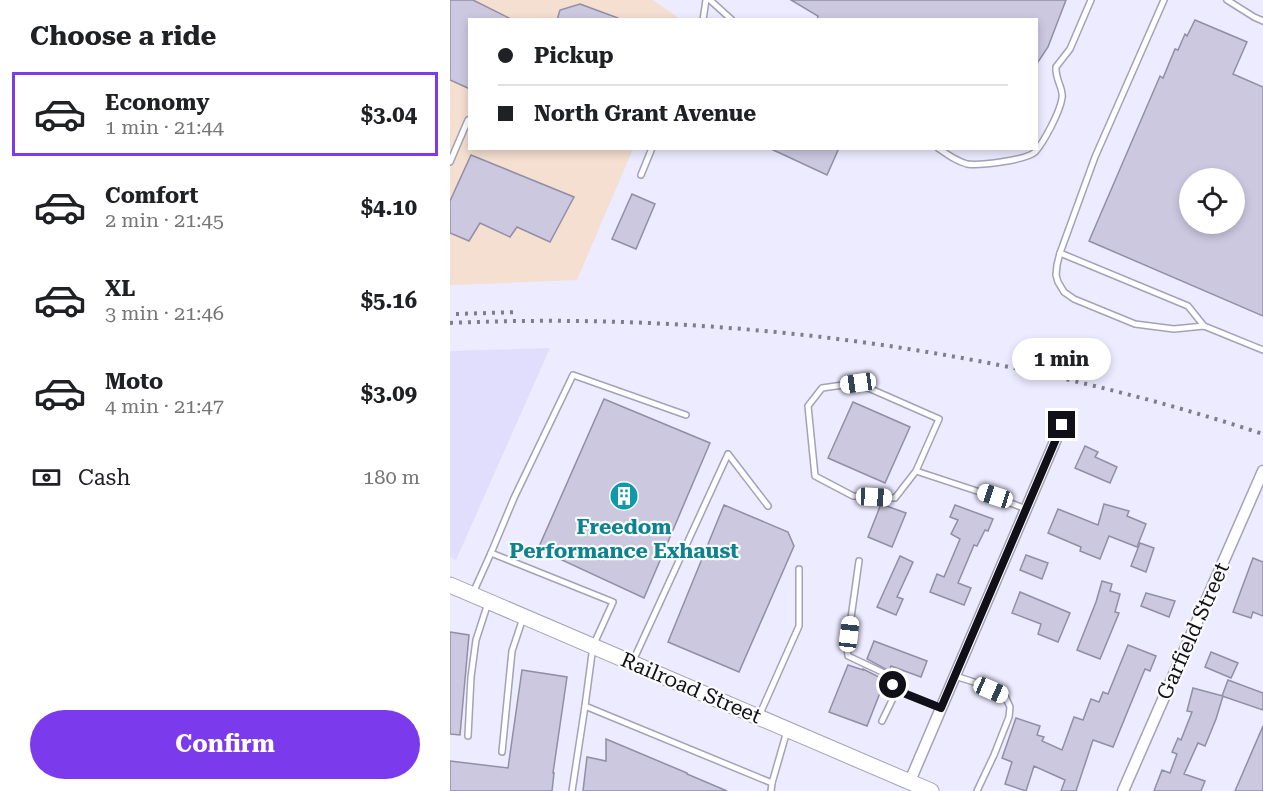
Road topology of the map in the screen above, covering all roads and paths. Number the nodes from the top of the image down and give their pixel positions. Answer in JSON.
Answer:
{"nodes":[{"id":1,"x":708,"y":0,"type":"edge"},
{"id":2,"x":1091,"y":0,"type":"edge"},
{"id":3,"x":1164,"y":0,"type":"edge"},
{"id":4,"x":1227,"y":0,"type":"edge"},
{"id":5,"x":704,"y":18,"type":"edge"},
{"id":6,"x":730,"y":18,"type":"edge"},
{"id":7,"x":1263,"y":21,"type":"edge"},
{"id":8,"x":468,"y":120,"type":"dead end"},
{"id":9,"x":1038,"y":148,"type":"edge"},
{"id":10,"x":651,"y":150,"type":"edge"},
{"id":11,"x":941,"y":150,"type":"edge"},
{"id":12,"x":1037,"y":150,"type":"edge"},
{"id":13,"x":450,"y":162,"type":"edge"},
{"id":14,"x":641,"y":175,"type":"dead end"},
{"id":15,"x":1060,"y":253,"type":"junction"},
{"id":16,"x":1204,"y":326,"type":"junction"},
{"id":17,"x":1263,"y":350,"type":"edge"},
{"id":18,"x":686,"y":416,"type":"dead end"},
{"id":19,"x":1062,"y":425,"type":"dead end"},
{"id":20,"x":916,"y":471,"type":"junction"},
{"id":21,"x":1263,"y":471,"type":"edge"},
{"id":22,"x":768,"y":506,"type":"dead end"},
{"id":23,"x":1026,"y":509,"type":"junction"},
{"id":24,"x":491,"y":553,"type":"junction"},
{"id":25,"x":859,"y":561,"type":"dead end"},
{"id":26,"x":799,"y":569,"type":"dead end"},
{"id":27,"x":450,"y":585,"type":"edge"},
{"id":28,"x":472,"y":594,"type":"junction"},
{"id":29,"x":488,"y":601,"type":"junction"},
{"id":30,"x":524,"y":616,"type":"junction"},
{"id":31,"x":592,"y":646,"type":"junction"},
{"id":32,"x":632,"y":663,"type":"junction"},
{"id":33,"x":955,"y":676,"type":"junction"},
{"id":34,"x":898,"y":688,"type":"junction"},
{"id":35,"x":585,"y":706,"type":"junction"},
{"id":36,"x":941,"y":708,"type":"junction"},
{"id":37,"x":758,"y":717,"type":"junction"},
{"id":38,"x":882,"y":721,"type":"dead end"},
{"id":39,"x":788,"y":730,"type":"junction"},
{"id":40,"x":468,"y":736,"type":"dead end"},
{"id":41,"x":502,"y":752,"type":"dead end"},
{"id":42,"x":910,"y":782,"type":"junction"},
{"id":43,"x":772,"y":783,"type":"junction"},
{"id":44,"x":572,"y":791,"type":"edge"},
{"id":45,"x":771,"y":791,"type":"edge"},
{"id":46,"x":931,"y":791,"type":"edge"},
{"id":47,"x":977,"y":791,"type":"edge"},
{"id":48,"x":1123,"y":791,"type":"edge"}],
"edges":[{"from":1,"to":5,"type":"lane"},
{"from":1,"to":6,"type":"lane"},
{"from":2,"to":9,"type":"lane"},
{"from":3,"to":15,"type":"lane"},
{"from":4,"to":7,"type":"lane"},
{"from":8,"to":13,"type":"lane"},
{"from":10,"to":14,"type":"lane"},
{"from":11,"to":12,"type":"lane"},
{"from":15,"to":16,"type":"lane"},
{"from":15,"to":16,"type":"lane"},
{"from":16,"to":17,"type":"lane"},
{"from":18,"to":24,"type":"lane"},
{"from":19,"to":23,"type":"street"},
{"from":20,"to":20,"type":"lane"},
{"from":20,"to":23,"type":"lane"},
{"from":21,"to":48,"type":"street","name":"Garfield Street"},
{"from":22,"to":32,"type":"lane"},
{"from":23,"to":33,"type":"street"},
{"from":24,"to":28,"type":"lane"},
{"from":24,"to":31,"type":"lane"},
{"from":25,"to":34,"type":"lane"},
{"from":26,"to":37,"type":"lane"},
{"from":27,"to":28,"type":"main road","name":"Railroad Street"},
{"from":28,"to":29,"type":"main road","name":"Railroad Street"},
{"from":29,"to":30,"type":"main road","name":"Railroad Street"},
{"from":29,"to":40,"type":"lane"},
{"from":30,"to":31,"type":"main road","name":"Railroad Street"},
{"from":30,"to":41,"type":"lane"},
{"from":31,"to":32,"type":"main road","name":"Railroad Street"},
{"from":31,"to":35,"type":"lane"},
{"from":32,"to":37,"type":"main road","name":"Railroad Street"},
{"from":33,"to":36,"type":"street"},
{"from":33,"to":47,"type":"lane"},
{"from":34,"to":36,"type":"lane"},
{"from":34,"to":38,"type":"lane"},
{"from":35,"to":43,"type":"lane"},
{"from":35,"to":44,"type":"lane"},
{"from":36,"to":42,"type":"street"},
{"from":37,"to":39,"type":"main road","name":"Railroad Street"},
{"from":39,"to":42,"type":"main road","name":"Railroad Street"},
{"from":39,"to":43,"type":"lane"},
{"from":42,"to":46,"type":"main road","name":"Railroad Street"},
{"from":43,"to":45,"type":"lane"}]}
